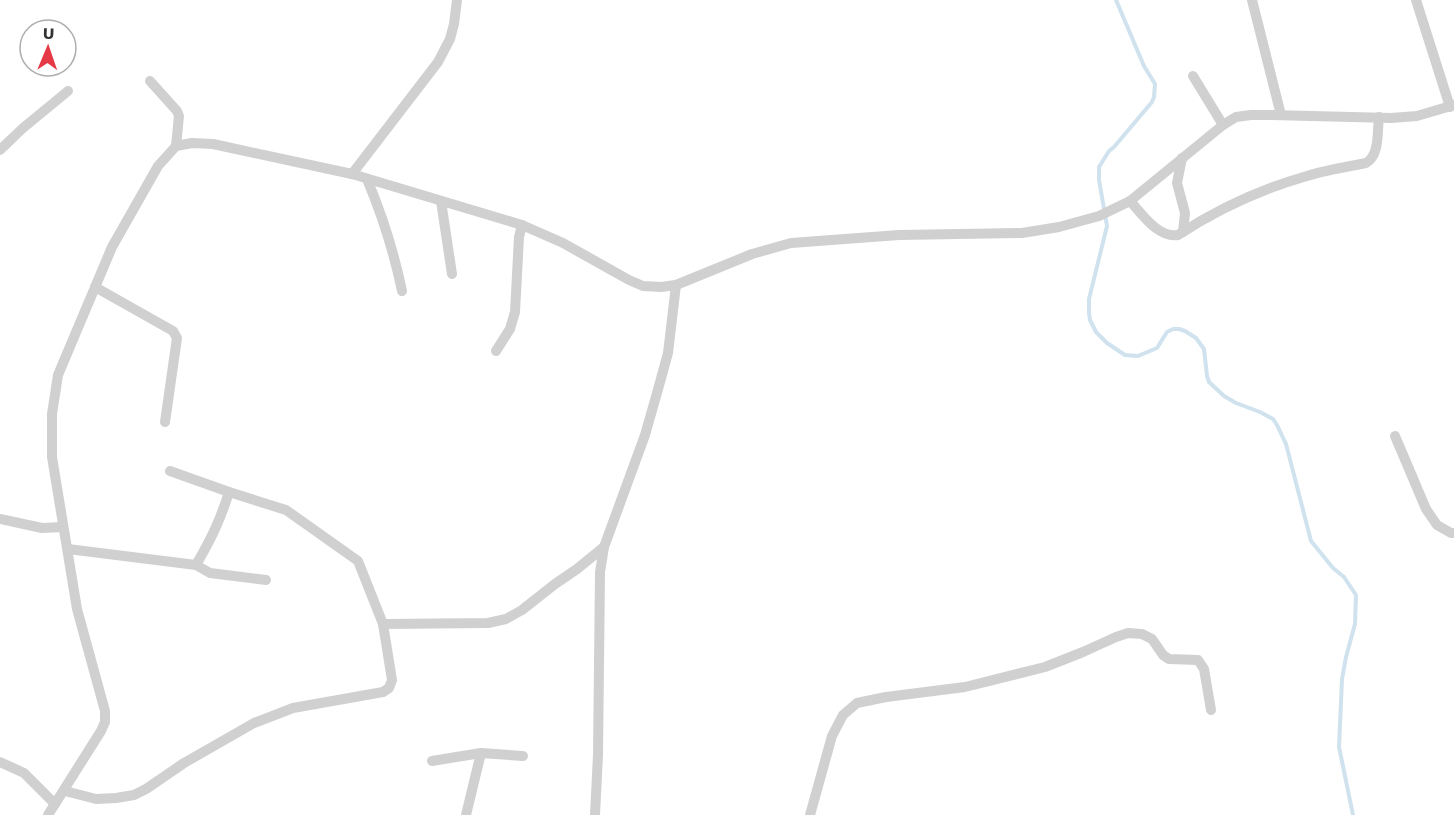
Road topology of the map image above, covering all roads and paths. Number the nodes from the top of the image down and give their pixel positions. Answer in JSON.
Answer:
{"nodes":[{"id":1,"x":457,"y":0,"type":"edge"},
{"id":2,"x":1252,"y":0,"type":"edge"},
{"id":3,"x":1416,"y":0,"type":"edge"},
{"id":4,"x":1193,"y":76,"type":"dead end"},
{"id":5,"x":150,"y":81,"type":"dead end"},
{"id":6,"x":68,"y":91,"type":"dead end"},
{"id":7,"x":1452,"y":106,"type":"edge"},
{"id":8,"x":1281,"y":115,"type":"junction"},
{"id":9,"x":1379,"y":117,"type":"junction"},
{"id":10,"x":1223,"y":124,"type":"junction"},
{"id":11,"x":176,"y":146,"type":"junction"},
{"id":12,"x":0,"y":150,"type":"edge"},
{"id":13,"x":1182,"y":158,"type":"junction"},
{"id":14,"x":352,"y":174,"type":"junction"},
{"id":15,"x":367,"y":179,"type":"junction"},
{"id":16,"x":441,"y":201,"type":"junction"},
{"id":17,"x":1130,"y":201,"type":"junction"},
{"id":18,"x":522,"y":225,"type":"junction"},
{"id":19,"x":1183,"y":232,"type":"junction"},
{"id":20,"x":452,"y":274,"type":"dead end"},
{"id":21,"x":676,"y":285,"type":"junction"},
{"id":22,"x":95,"y":287,"type":"junction"},
{"id":23,"x":402,"y":291,"type":"dead end"},
{"id":24,"x":496,"y":351,"type":"dead end"},
{"id":25,"x":165,"y":422,"type":"dead end"},
{"id":26,"x":1395,"y":436,"type":"dead end"},
{"id":27,"x":170,"y":471,"type":"dead end"},
{"id":28,"x":229,"y":492,"type":"junction"},
{"id":29,"x":0,"y":519,"type":"edge"},
{"id":30,"x":63,"y":527,"type":"junction"},
{"id":31,"x":1454,"y":533,"type":"edge"},
{"id":32,"x":604,"y":547,"type":"junction"},
{"id":33,"x":68,"y":549,"type":"junction"},
{"id":34,"x":196,"y":565,"type":"junction"},
{"id":35,"x":266,"y":580,"type":"dead end"},
{"id":36,"x":383,"y":624,"type":"junction"},
{"id":37,"x":1211,"y":710,"type":"dead end"},
{"id":38,"x":481,"y":753,"type":"junction"},
{"id":39,"x":523,"y":756,"type":"dead end"},
{"id":40,"x":432,"y":761,"type":"dead end"},
{"id":41,"x":0,"y":762,"type":"edge"},
{"id":42,"x":65,"y":790,"type":"junction"},
{"id":43,"x":55,"y":804,"type":"junction"},
{"id":44,"x":48,"y":815,"type":"edge"},
{"id":45,"x":466,"y":815,"type":"edge"},
{"id":46,"x":595,"y":815,"type":"edge"},
{"id":47,"x":810,"y":815,"type":"edge"}],
"edges":[{"from":1,"to":14,"type":"street"},
{"from":2,"to":8,"type":"street"},
{"from":3,"to":7,"type":"street"},
{"from":4,"to":10,"type":"street"},
{"from":5,"to":11,"type":"street"},
{"from":6,"to":12,"type":"street"},
{"from":7,"to":9,"type":"street"},
{"from":8,"to":9,"type":"street"},
{"from":8,"to":10,"type":"street"},
{"from":9,"to":19,"type":"street"},
{"from":10,"to":13,"type":"street"},
{"from":11,"to":14,"type":"street"},
{"from":11,"to":22,"type":"street"},
{"from":13,"to":17,"type":"street"},
{"from":13,"to":19,"type":"street"},
{"from":14,"to":15,"type":"street"},
{"from":15,"to":16,"type":"street"},
{"from":15,"to":23,"type":"street"},
{"from":16,"to":18,"type":"street"},
{"from":16,"to":20,"type":"street"},
{"from":17,"to":19,"type":"street"},
{"from":17,"to":21,"type":"street"},
{"from":18,"to":21,"type":"street"},
{"from":18,"to":24,"type":"street"},
{"from":21,"to":32,"type":"street"},
{"from":22,"to":25,"type":"street"},
{"from":22,"to":30,"type":"street"},
{"from":26,"to":31,"type":"street"},
{"from":27,"to":28,"type":"street"},
{"from":28,"to":34,"type":"street"},
{"from":28,"to":36,"type":"street"},
{"from":29,"to":30,"type":"street"},
{"from":30,"to":33,"type":"street"},
{"from":32,"to":36,"type":"street"},
{"from":32,"to":46,"type":"street"},
{"from":33,"to":34,"type":"street"},
{"from":33,"to":42,"type":"street"},
{"from":34,"to":35,"type":"street"},
{"from":36,"to":42,"type":"street"},
{"from":37,"to":47,"type":"street"},
{"from":38,"to":39,"type":"street"},
{"from":38,"to":40,"type":"street"},
{"from":38,"to":45,"type":"street"},
{"from":41,"to":43,"type":"street"},
{"from":42,"to":43,"type":"street"},
{"from":43,"to":44,"type":"street"}]}
